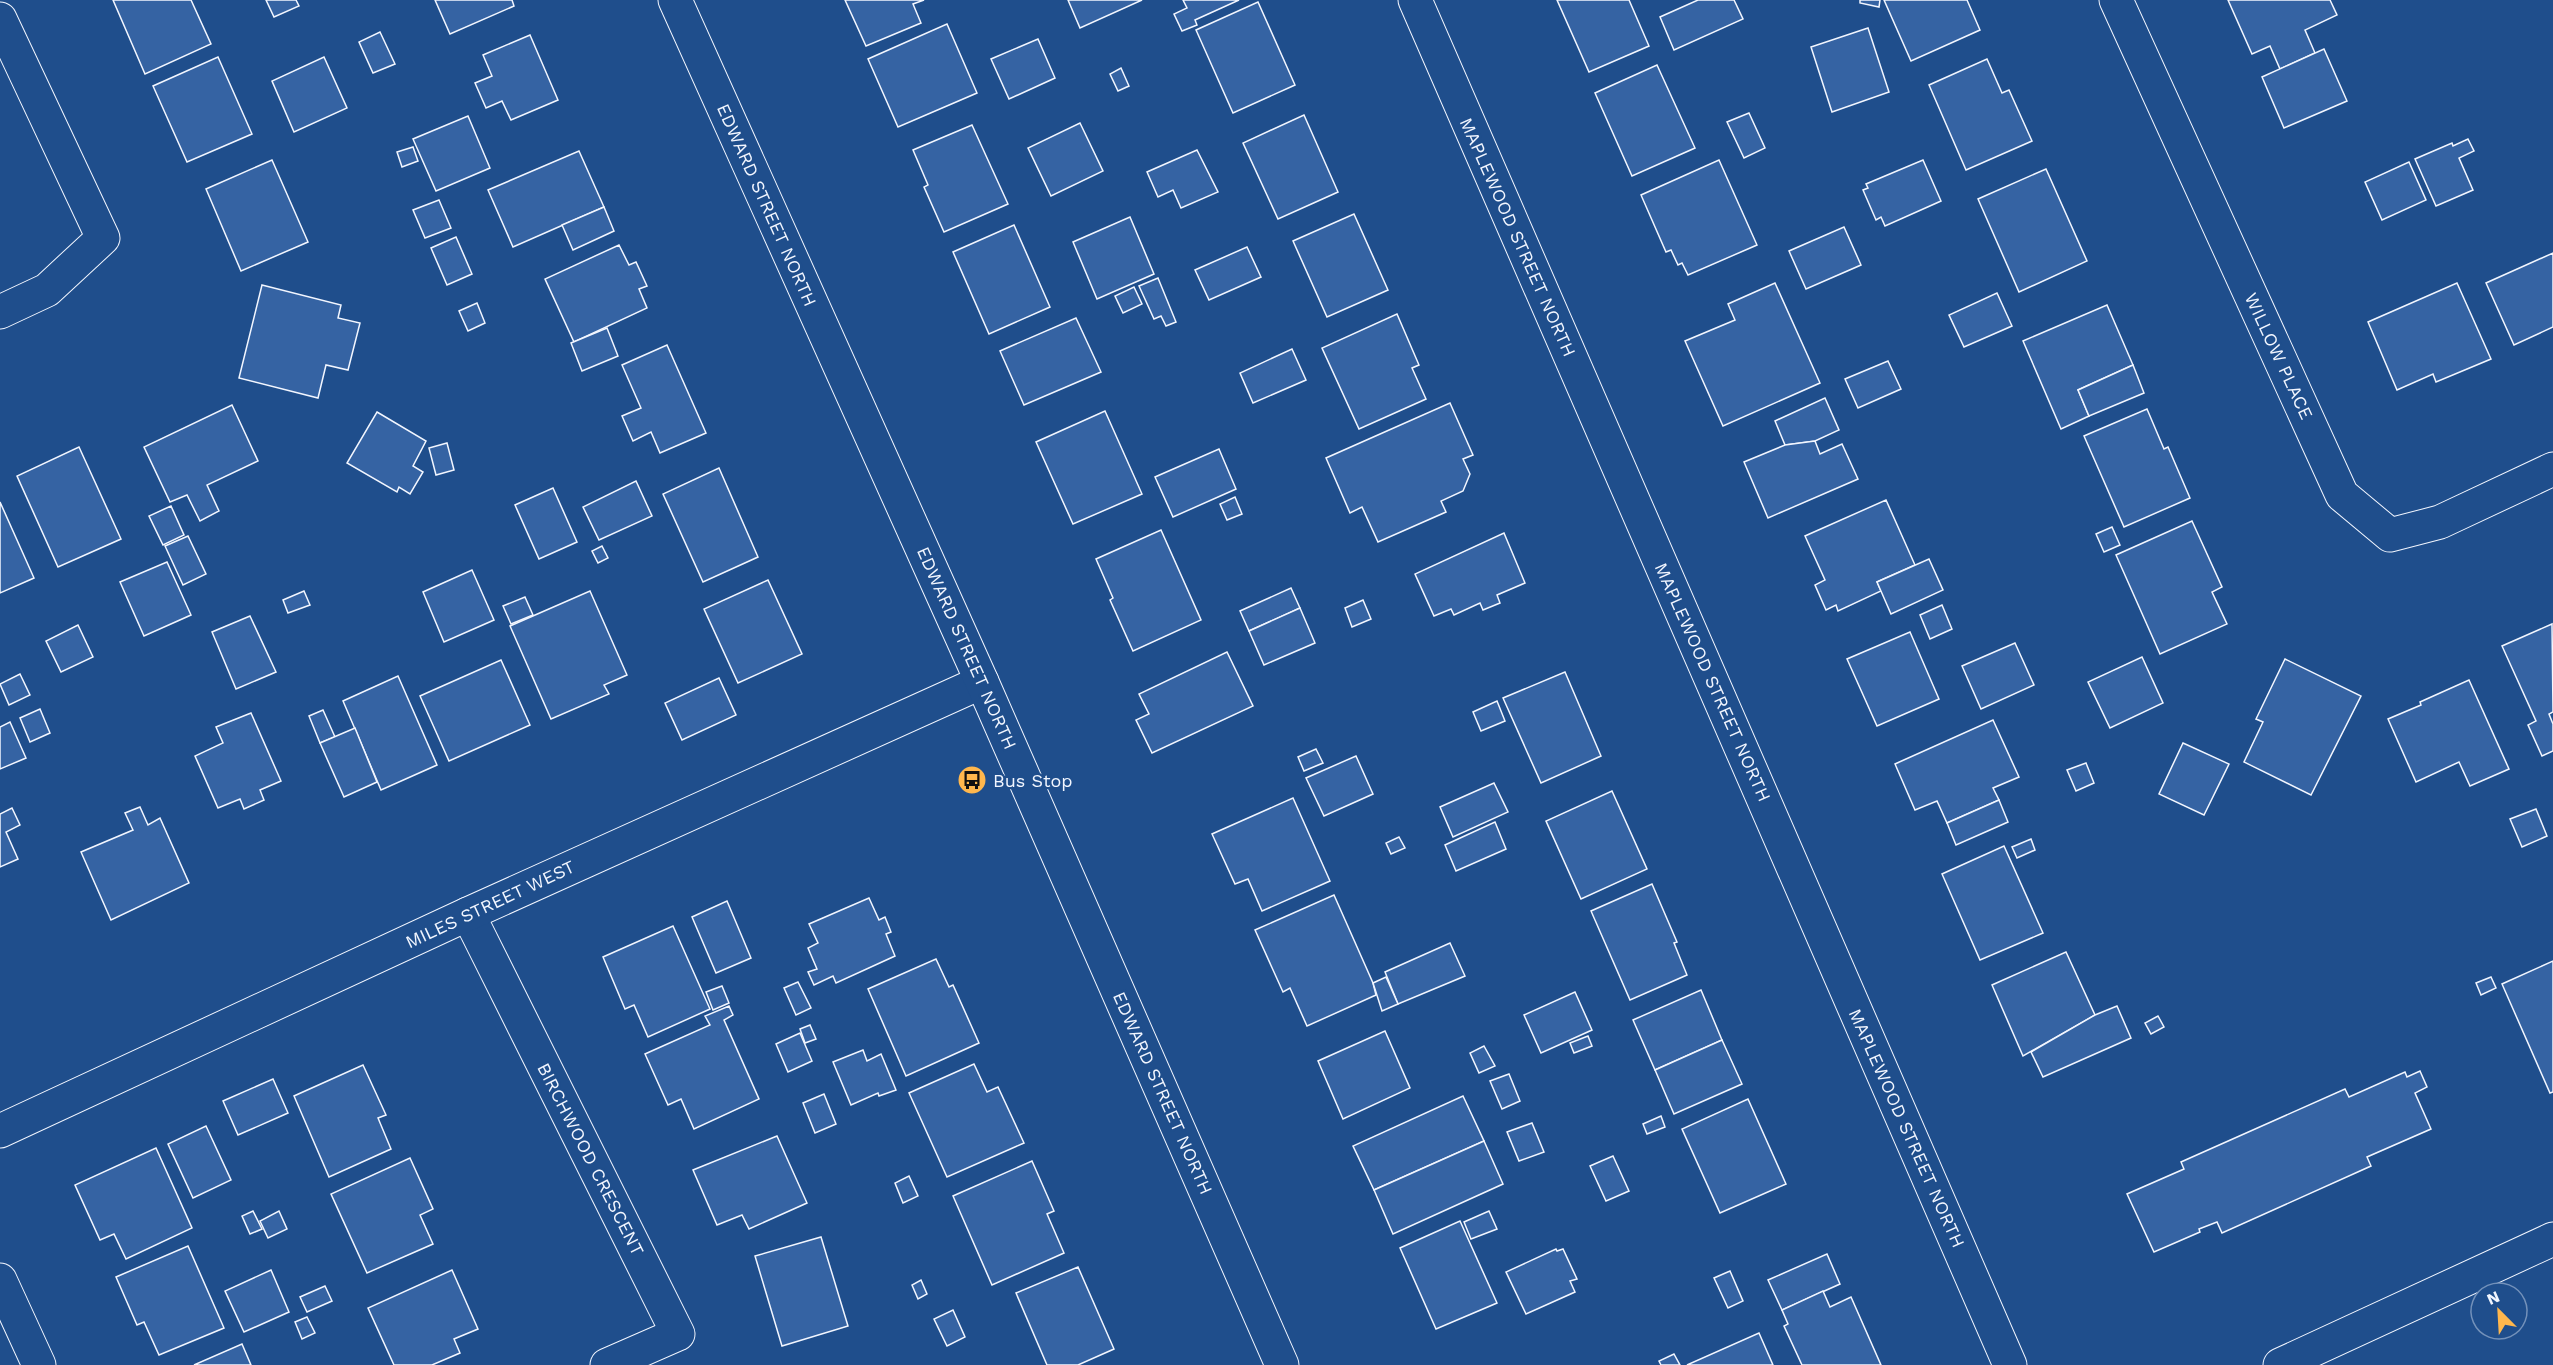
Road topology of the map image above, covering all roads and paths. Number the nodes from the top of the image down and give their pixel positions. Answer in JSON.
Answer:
{"nodes":[{"id":1,"x":675,"y":0,"type":"edge"},
{"id":2,"x":1415,"y":0,"type":"edge"},
{"id":3,"x":2116,"y":0,"type":"edge"},
{"id":4,"x":0,"y":19,"type":"edge"},
{"id":5,"x":0,"y":312,"type":"edge"},
{"id":6,"x":2553,"y":469,"type":"edge"},
{"id":7,"x":982,"y":682,"type":"junction"},
{"id":8,"x":468,"y":914,"type":"junction"},
{"id":9,"x":0,"y":1131,"type":"edge"},
{"id":10,"x":2553,"y":1239,"type":"edge"},
{"id":11,"x":0,"y":1280,"type":"edge"},
{"id":12,"x":39,"y":1365,"type":"edge"},
{"id":13,"x":607,"y":1365,"type":"edge"},
{"id":14,"x":1282,"y":1365,"type":"edge"},
{"id":15,"x":2010,"y":1365,"type":"edge"},
{"id":16,"x":2280,"y":1365,"type":"edge"}],
"edges":[{"from":1,"to":7,"type":"street","name":"EDWARD STREET NORTH"},
{"from":2,"to":15,"type":"street","name":"MAPLEWOOD STREET NORTH"},
{"from":3,"to":6,"type":"street","name":"WILLOW PLACE"},
{"from":4,"to":5,"type":"street"},
{"from":7,"to":8,"type":"street","name":"MILES STREET WEST"},
{"from":7,"to":14,"type":"street","name":"EDWARD STREET NORTH"},
{"from":8,"to":9,"type":"street","name":"MILES STREET WEST"},
{"from":8,"to":13,"type":"street","name":"BIRCHWOOD CRESCENT"},
{"from":10,"to":16,"type":"street"},
{"from":11,"to":12,"type":"street"}]}
